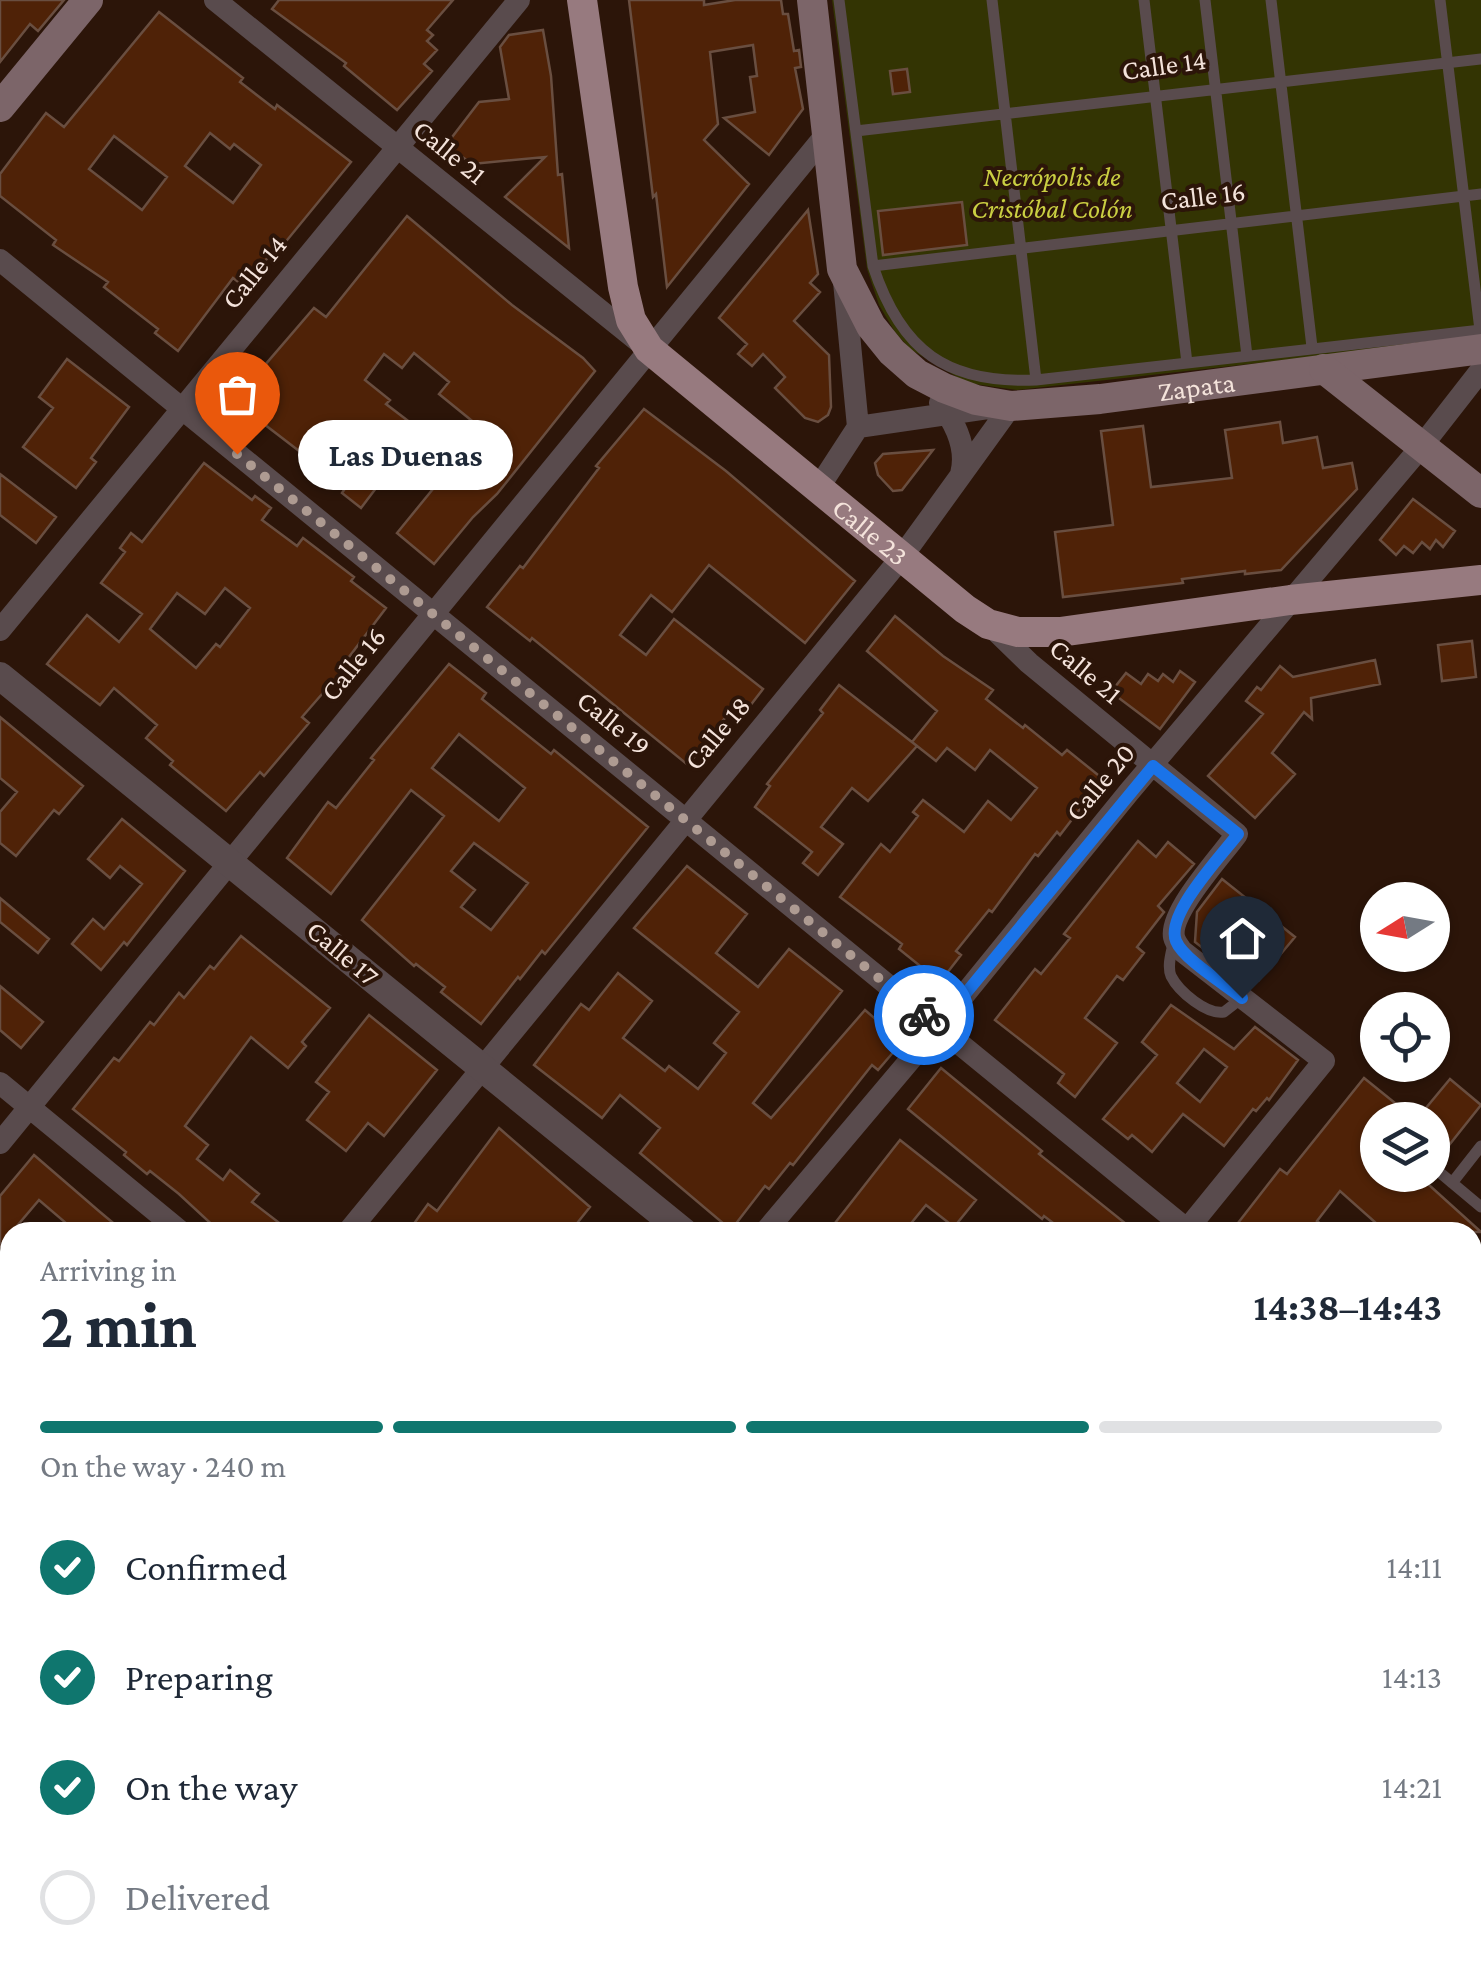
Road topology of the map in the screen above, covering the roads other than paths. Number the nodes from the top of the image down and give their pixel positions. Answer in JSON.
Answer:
{"nodes":[{"id":1,"x":88,"y":0,"type":"edge"},
{"id":2,"x":215,"y":0,"type":"edge"},
{"id":3,"x":519,"y":0,"type":"edge"},
{"id":4,"x":582,"y":0,"type":"edge"},
{"id":5,"x":812,"y":0,"type":"edge"},
{"id":6,"x":839,"y":0,"type":"edge"},
{"id":7,"x":992,"y":0,"type":"edge"},
{"id":8,"x":1144,"y":0,"type":"edge"},
{"id":9,"x":1205,"y":0,"type":"edge"},
{"id":10,"x":1271,"y":0,"type":"edge"},
{"id":11,"x":1440,"y":0,"type":"edge"},
{"id":12,"x":1481,"y":59,"type":"edge"},
{"id":13,"x":1448,"y":63,"type":"junction"},
{"id":14,"x":1281,"y":80,"type":"junction"},
{"id":15,"x":1215,"y":88,"type":"junction"},
{"id":16,"x":1156,"y":97,"type":"junction"},
{"id":17,"x":0,"y":107,"type":"edge"},
{"id":18,"x":1006,"y":114,"type":"junction"},
{"id":19,"x":842,"y":131,"type":"junction"},
{"id":20,"x":396,"y":147,"type":"junction"},
{"id":21,"x":1481,"y":194,"type":"edge"},
{"id":22,"x":1465,"y":196,"type":"junction"},
{"id":23,"x":1296,"y":215,"type":"junction"},
{"id":24,"x":1232,"y":222,"type":"junction"},
{"id":25,"x":1172,"y":230,"type":"junction"},
{"id":26,"x":1021,"y":248,"type":"junction"},
{"id":27,"x":0,"y":260,"type":"edge"},
{"id":28,"x":858,"y":267,"type":"junction"},
{"id":29,"x":1480,"y":330,"type":"edge"},
{"id":30,"x":649,"y":349,"type":"junction"},
{"id":31,"x":1481,"y":349,"type":"edge"},
{"id":32,"x":1248,"y":356,"type":"junction"},
{"id":33,"x":1318,"y":358,"type":"junction"},
{"id":34,"x":1187,"y":364,"type":"junction"},
{"id":35,"x":920,"y":366,"type":"junction"},
{"id":36,"x":1481,"y":370,"type":"edge"},
{"id":37,"x":1036,"y":380,"type":"junction"},
{"id":38,"x":1011,"y":406,"type":"junction"},
{"id":39,"x":182,"y":409,"type":"junction"},
{"id":40,"x":946,"y":412,"type":"junction"},
{"id":41,"x":858,"y":427,"type":"junction"},
{"id":42,"x":1421,"y":446,"type":"junction"},
{"id":43,"x":960,"y":478,"type":"junction"},
{"id":44,"x":820,"y":487,"type":"junction"},
{"id":45,"x":1481,"y":494,"type":"edge"},
{"id":46,"x":901,"y":558,"type":"junction"},
{"id":47,"x":1481,"y":580,"type":"edge"},
{"id":48,"x":1290,"y":600,"type":"junction"},
{"id":49,"x":432,"y":614,"type":"junction"},
{"id":50,"x":988,"y":624,"type":"junction"},
{"id":51,"x":0,"y":630,"type":"edge"},
{"id":52,"x":0,"y":676,"type":"edge"},
{"id":53,"x":1153,"y":766,"type":"junction"},
{"id":54,"x":684,"y":819,"type":"junction"},
{"id":55,"x":230,"y":861,"type":"junction"},
{"id":56,"x":938,"y":1027,"type":"junction"},
{"id":57,"x":482,"y":1068,"type":"junction"},
{"id":58,"x":0,"y":1083,"type":"edge"},
{"id":59,"x":29,"y":1107,"type":"junction"},
{"id":60,"x":0,"y":1143,"type":"edge"},
{"id":61,"x":1481,"y":1146,"type":"edge"},
{"id":62,"x":1452,"y":1183,"type":"joint"},
{"id":63,"x":1481,"y":1207,"type":"edge"},
{"id":64,"x":169,"y":1222,"type":"edge"},
{"id":65,"x":356,"y":1222,"type":"edge"},
{"id":66,"x":672,"y":1222,"type":"edge"},
{"id":67,"x":773,"y":1222,"type":"edge"},
{"id":68,"x":1176,"y":1222,"type":"edge"},
{"id":69,"x":1196,"y":1222,"type":"edge"}],
"edges":[{"from":1,"to":17,"type":"main road"},
{"from":2,"to":20,"type":"street","name":"Calle 21"},
{"from":3,"to":20,"type":"street","name":"Calle 14"},
{"from":4,"to":30,"type":"main road","name":"Calle 23"},
{"from":5,"to":19,"type":"main road","name":"Zapata"},
{"from":6,"to":19,"type":"lane"},
{"from":7,"to":18,"type":"lane"},
{"from":8,"to":16,"type":"lane"},
{"from":9,"to":15,"type":"lane"},
{"from":10,"to":14,"type":"lane"},
{"from":11,"to":13,"type":"lane"},
{"from":12,"to":13,"type":"lane","name":"Calle 14"},
{"from":13,"to":14,"type":"lane","name":"Calle 14"},
{"from":13,"to":22,"type":"lane"},
{"from":14,"to":15,"type":"lane","name":"Calle 14"},
{"from":14,"to":23,"type":"lane"},
{"from":15,"to":16,"type":"lane","name":"Calle 14"},
{"from":15,"to":24,"type":"lane"},
{"from":16,"to":18,"type":"lane","name":"Calle 14"},
{"from":16,"to":25,"type":"lane"},
{"from":18,"to":19,"type":"lane","name":"Calle 14"},
{"from":18,"to":26,"type":"lane"},
{"from":19,"to":28,"type":"main road","name":"Zapata"},
{"from":19,"to":30,"type":"street","name":"Calle 16"},
{"from":20,"to":30,"type":"street","name":"Calle 21"},
{"from":20,"to":39,"type":"street","name":"Calle 14"},
{"from":21,"to":22,"type":"lane","name":"Calle 16"},
{"from":22,"to":23,"type":"lane","name":"Calle 16"},
{"from":22,"to":29,"type":"lane"},
{"from":23,"to":24,"type":"lane","name":"Calle 16"},
{"from":23,"to":33,"type":"lane"},
{"from":24,"to":25,"type":"lane","name":"Calle 16"},
{"from":24,"to":32,"type":"lane"},
{"from":25,"to":26,"type":"lane","name":"Calle 16"},
{"from":25,"to":34,"type":"lane"},
{"from":26,"to":28,"type":"lane","name":"Calle 16"},
{"from":26,"to":37,"type":"lane"},
{"from":27,"to":39,"type":"street","name":"Calle 19"},
{"from":28,"to":35,"type":"main road","name":"Zapata"},
{"from":28,"to":41,"type":"street"},
{"from":29,"to":33,"type":"lane"},
{"from":30,"to":44,"type":"main road","name":"Calle 23"},
{"from":30,"to":49,"type":"street","name":"Calle 16"},
{"from":31,"to":33,"type":"main road","name":"Zapata"},
{"from":32,"to":33,"type":"lane"},
{"from":32,"to":34,"type":"lane"},
{"from":33,"to":38,"type":"main road","name":"Zapata"},
{"from":33,"to":42,"type":"main road"},
{"from":34,"to":37,"type":"lane"},
{"from":35,"to":37,"type":"lane"},
{"from":35,"to":38,"type":"main road","name":"Zapata"},
{"from":35,"to":40,"type":"street"},
{"from":36,"to":42,"type":"street","name":"Calle 20"},
{"from":38,"to":40,"type":"street"},
{"from":38,"to":43,"type":"street","name":"Calle 18"},
{"from":39,"to":49,"type":"street","name":"Calle 19"},
{"from":39,"to":51,"type":"street","name":"Calle 14"},
{"from":40,"to":41,"type":"street"},
{"from":40,"to":43,"type":"street"},
{"from":41,"to":44,"type":"street"},
{"from":42,"to":45,"type":"main road"},
{"from":42,"to":48,"type":"street","name":"Calle 20"},
{"from":43,"to":46,"type":"street","name":"Calle 18"},
{"from":44,"to":46,"type":"main road","name":"Calle 23"},
{"from":46,"to":50,"type":"main road","name":"Calle 23"},
{"from":46,"to":54,"type":"street","name":"Calle 18"},
{"from":47,"to":48,"type":"main road","name":"Calle 23"},
{"from":48,"to":50,"type":"main road","name":"Calle 23"},
{"from":48,"to":53,"type":"street","name":"Calle 20"},
{"from":49,"to":54,"type":"street","name":"Calle 19"},
{"from":49,"to":55,"type":"street","name":"Calle 16"},
{"from":50,"to":53,"type":"street","name":"Calle 21"},
{"from":52,"to":55,"type":"street","name":"Calle 17"},
{"from":53,"to":56,"type":"street","name":"Calle 20"},
{"from":53,"to":69,"type":"street","name":"Calle 21"},
{"from":54,"to":56,"type":"street","name":"Calle 19"},
{"from":54,"to":57,"type":"street","name":"Calle 18"},
{"from":55,"to":57,"type":"street","name":"Calle 17"},
{"from":55,"to":59,"type":"street","name":"Calle 16"},
{"from":56,"to":67,"type":"street","name":"Calle 20"},
{"from":56,"to":68,"type":"street","name":"Calle 19"},
{"from":57,"to":65,"type":"street","name":"Calle 18"},
{"from":57,"to":66,"type":"street","name":"Calle 17"},
{"from":58,"to":59,"type":"street"},
{"from":59,"to":60,"type":"street","name":"Calle 16"},
{"from":59,"to":64,"type":"street"},
{"from":61,"to":62,"type":"lane"},
{"from":62,"to":63,"type":"lane"}]}
